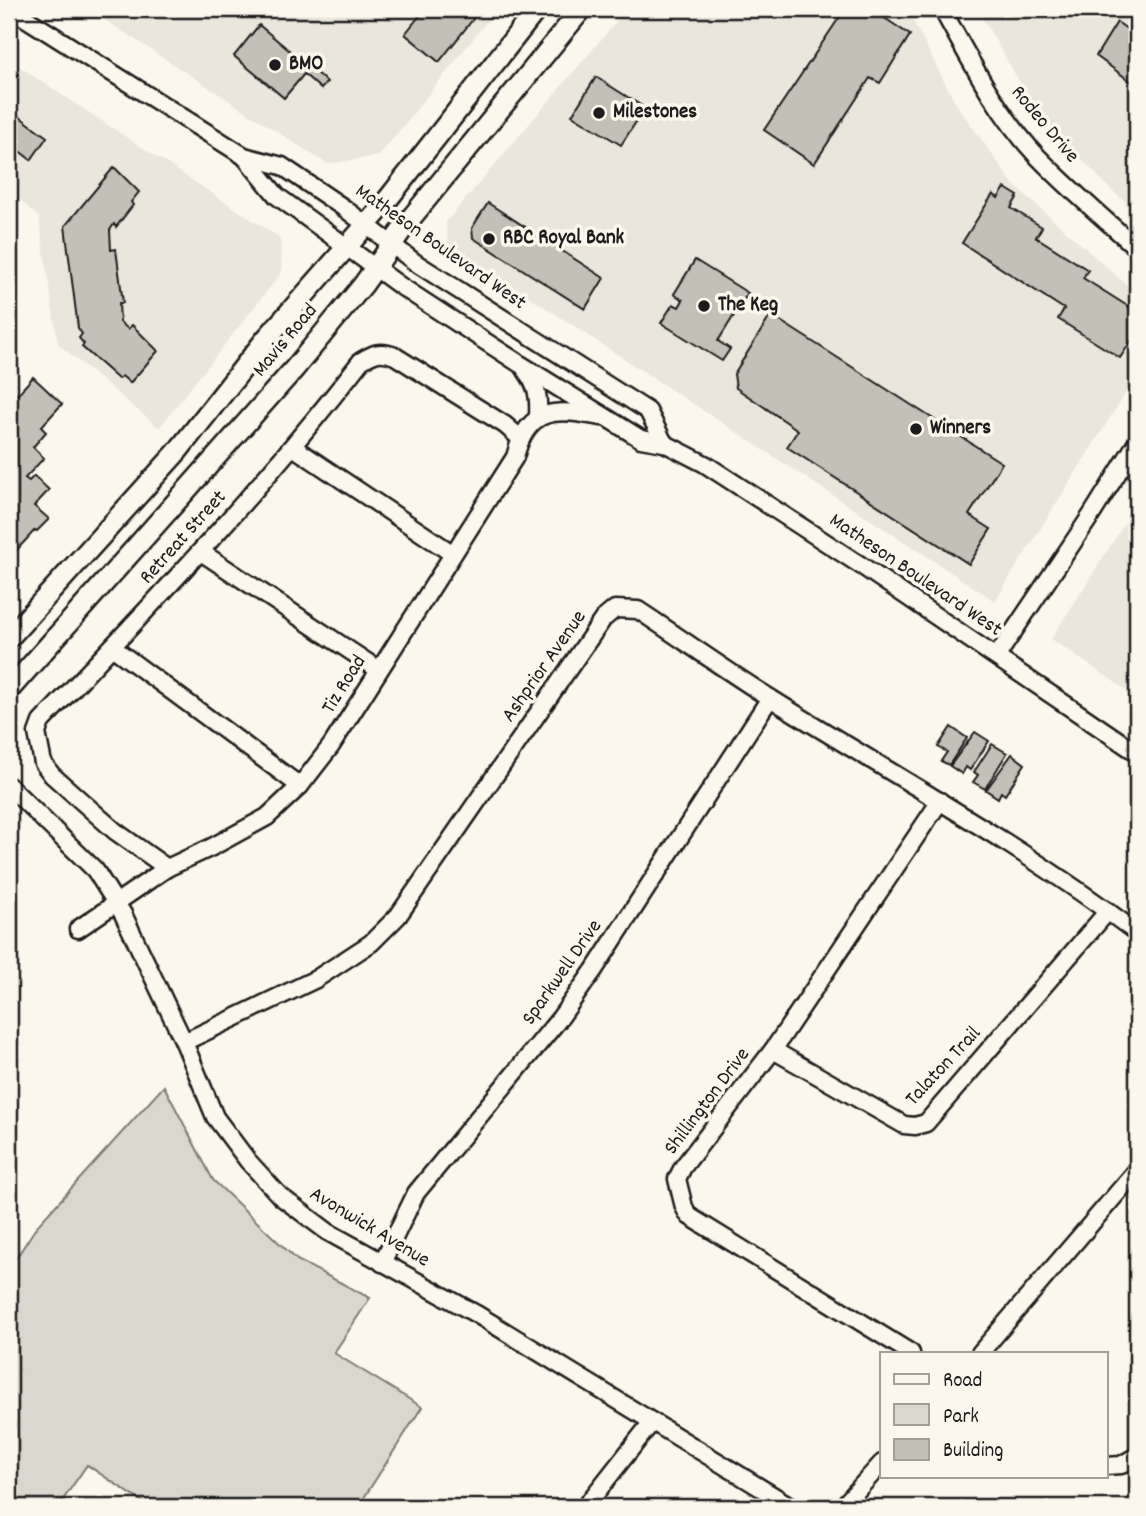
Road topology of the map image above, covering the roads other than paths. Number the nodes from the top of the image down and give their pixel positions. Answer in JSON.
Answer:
{"nodes":[{"id":1,"x":11,"y":9,"type":"edge"},
{"id":2,"x":537,"y":9,"type":"edge"},
{"id":3,"x":582,"y":9,"type":"edge"},
{"id":4,"x":942,"y":9,"type":"edge"},
{"id":5,"x":244,"y":156,"type":"junction"},
{"id":6,"x":366,"y":224,"type":"junction"},
{"id":7,"x":392,"y":244,"type":"junction"},
{"id":8,"x":346,"y":246,"type":"junction"},
{"id":9,"x":1137,"y":248,"type":"edge"},
{"id":10,"x":376,"y":268,"type":"junction"},
{"id":11,"x":520,"y":364,"type":"junction"},
{"id":12,"x":538,"y":418,"type":"junction"},
{"id":13,"x":611,"y":419,"type":"junction"},
{"id":14,"x":520,"y":438,"type":"junction"},
{"id":15,"x":1137,"y":442,"type":"edge"},
{"id":16,"x":664,"y":443,"type":"junction"},
{"id":17,"x":292,"y":447,"type":"junction"},
{"id":18,"x":201,"y":552,"type":"junction"},
{"id":19,"x":453,"y":554,"type":"junction"},
{"id":20,"x":9,"y":638,"type":"edge"},
{"id":21,"x":112,"y":647,"type":"junction"},
{"id":22,"x":997,"y":656,"type":"junction"},
{"id":23,"x":379,"y":670,"type":"junction"},
{"id":24,"x":9,"y":690,"type":"edge"},
{"id":25,"x":770,"y":698,"type":"junction"},
{"id":26,"x":1137,"y":753,"type":"edge"},
{"id":27,"x":9,"y":786,"type":"edge"},
{"id":28,"x":300,"y":786,"type":"junction"},
{"id":29,"x":940,"y":801,"type":"junction"},
{"id":30,"x":167,"y":868,"type":"junction"},
{"id":31,"x":116,"y":904,"type":"junction"},
{"id":32,"x":1108,"y":911,"type":"junction"},
{"id":33,"x":78,"y":929,"type":"dead end"},
{"id":34,"x":1137,"y":933,"type":"edge"},
{"id":35,"x":184,"y":1042,"type":"junction"},
{"id":36,"x":773,"y":1050,"type":"junction"},
{"id":37,"x":1137,"y":1170,"type":"edge"},
{"id":38,"x":382,"y":1263,"type":"junction"},
{"id":39,"x":909,"y":1352,"type":"edge"},
{"id":40,"x":981,"y":1352,"type":"edge"},
{"id":41,"x":652,"y":1422,"type":"junction"},
{"id":42,"x":1137,"y":1456,"type":"edge"},
{"id":43,"x":880,"y":1465,"type":"edge"},
{"id":44,"x":1108,"y":1466,"type":"edge"},
{"id":45,"x":585,"y":1507,"type":"edge"},
{"id":46,"x":792,"y":1507,"type":"edge"},
{"id":47,"x":842,"y":1507,"type":"edge"}],
"edges":[{"from":1,"to":5,"type":"street","name":"Matheson Boulevard West"},
{"from":2,"to":6,"type":"main road","name":"Mavis Road"},
{"from":3,"to":7,"type":"main road","name":"Mavis Road"},
{"from":4,"to":9,"type":"street","name":"Rodeo Drive"},
{"from":5,"to":6,"type":"street","name":"Matheson Boulevard West"},
{"from":5,"to":8,"type":"street","name":"Matheson Boulevard West"},
{"from":6,"to":7,"type":"street","name":"Matheson Boulevard West"},
{"from":6,"to":8,"type":"main road","name":"Mavis Road"},
{"from":7,"to":10,"type":"main road","name":"Mavis Road"},
{"from":7,"to":16,"type":"street","name":"Matheson Boulevard West"},
{"from":8,"to":10,"type":"street","name":"Matheson Boulevard West"},
{"from":8,"to":20,"type":"main road","name":"Mavis Road"},
{"from":10,"to":11,"type":"street","name":"Matheson Boulevard West"},
{"from":10,"to":24,"type":"main road","name":"Mavis Road"},
{"from":11,"to":12,"type":"street"},
{"from":11,"to":13,"type":"street","name":"Matheson Boulevard West"},
{"from":12,"to":13,"type":"street"},
{"from":12,"to":14,"type":"street","name":"Tiz Road"},
{"from":13,"to":16,"type":"street","name":"Matheson Boulevard West"},
{"from":14,"to":17,"type":"street","name":"Retreat Street"},
{"from":14,"to":19,"type":"street","name":"Tiz Road"},
{"from":15,"to":22,"type":"street"},
{"from":16,"to":22,"type":"street","name":"Matheson Boulevard West"},
{"from":17,"to":18,"type":"street","name":"Retreat Street"},
{"from":17,"to":19,"type":"street"},
{"from":18,"to":21,"type":"street","name":"Retreat Street"},
{"from":18,"to":23,"type":"street"},
{"from":19,"to":23,"type":"street","name":"Tiz Road"},
{"from":21,"to":28,"type":"street"},
{"from":21,"to":30,"type":"street","name":"Retreat Street"},
{"from":22,"to":26,"type":"street","name":"Matheson Boulevard West"},
{"from":23,"to":28,"type":"street","name":"Tiz Road"},
{"from":25,"to":29,"type":"street","name":"Ashprior Avenue"},
{"from":25,"to":35,"type":"street","name":"Ashprior Avenue"},
{"from":25,"to":38,"type":"street","name":"Sparkwell Drive"},
{"from":27,"to":31,"type":"street","name":"Avonwick Avenue"},
{"from":28,"to":30,"type":"street","name":"Tiz Road"},
{"from":29,"to":32,"type":"street","name":"Ashprior Avenue"},
{"from":29,"to":36,"type":"street","name":"Shillington Drive"},
{"from":30,"to":31,"type":"street","name":"Tiz Road"},
{"from":31,"to":33,"type":"street","name":"Tiz Road"},
{"from":31,"to":35,"type":"street","name":"Avonwick Avenue"},
{"from":32,"to":34,"type":"street","name":"Ashprior Avenue"},
{"from":32,"to":36,"type":"street","name":"Talaton Trail"},
{"from":35,"to":38,"type":"street","name":"Avonwick Avenue"},
{"from":36,"to":39,"type":"street","name":"Shillington Drive"},
{"from":37,"to":40,"type":"street"},
{"from":38,"to":41,"type":"street","name":"Avonwick Avenue"},
{"from":41,"to":45,"type":"street"},
{"from":41,"to":46,"type":"street","name":"Avonwick Avenue"},
{"from":42,"to":44,"type":"street"},
{"from":43,"to":47,"type":"street"}]}
